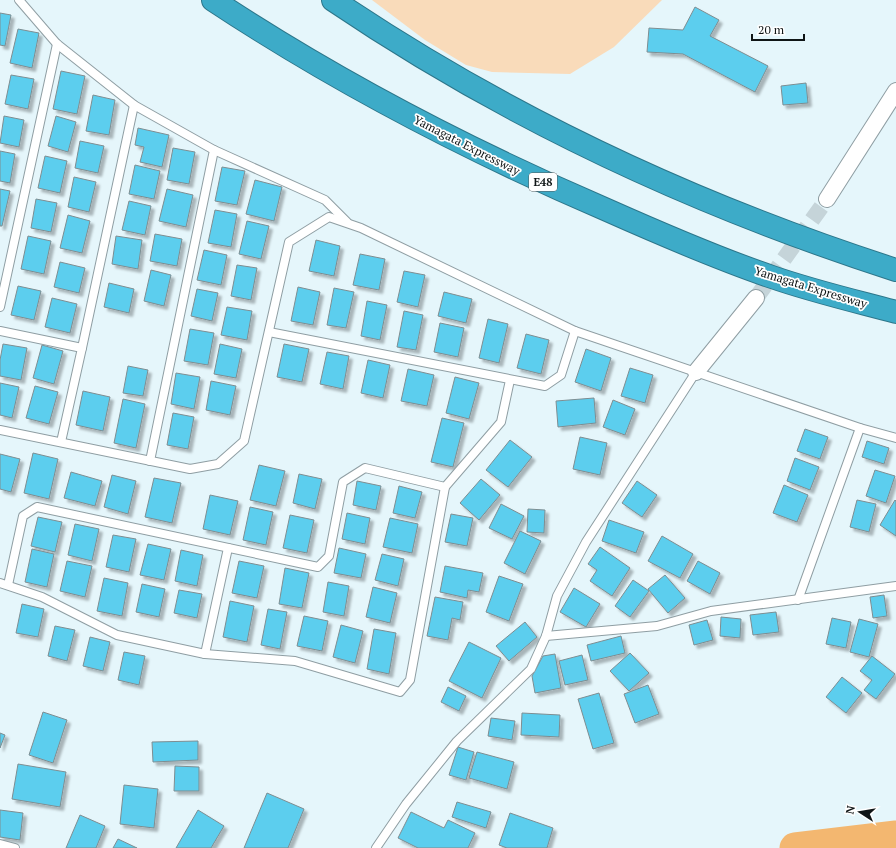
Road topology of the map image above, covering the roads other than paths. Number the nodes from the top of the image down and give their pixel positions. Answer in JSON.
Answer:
{"nodes":[{"id":1,"x":19,"y":0,"type":"edge"},
{"id":2,"x":213,"y":0,"type":"edge"},
{"id":3,"x":333,"y":0,"type":"edge"},
{"id":4,"x":57,"y":44,"type":"junction"},
{"id":5,"x":896,"y":91,"type":"edge"},
{"id":6,"x":134,"y":105,"type":"junction"},
{"id":7,"x":214,"y":150,"type":"junction"},
{"id":8,"x":827,"y":199,"type":"tunnel mouth"},
{"id":9,"x":348,"y":224,"type":"junction"},
{"id":10,"x":896,"y":270,"type":"edge"},
{"id":11,"x":756,"y":298,"type":"tunnel mouth"},
{"id":12,"x":0,"y":307,"type":"edge"},
{"id":13,"x":896,"y":312,"type":"edge"},
{"id":14,"x":0,"y":331,"type":"edge"},
{"id":15,"x":575,"y":331,"type":"junction"},
{"id":16,"x":269,"y":332,"type":"junction"},
{"id":17,"x":82,"y":348,"type":"junction"},
{"id":18,"x":696,"y":372,"type":"junction"},
{"id":19,"x":510,"y":380,"type":"junction"},
{"id":20,"x":860,"y":428,"type":"junction"},
{"id":21,"x":0,"y":430,"type":"edge"},
{"id":22,"x":896,"y":438,"type":"edge"},
{"id":23,"x":61,"y":442,"type":"junction"},
{"id":24,"x":150,"y":461,"type":"junction"},
{"id":25,"x":445,"y":487,"type":"junction"},
{"id":26,"x":228,"y":548,"type":"junction"},
{"id":27,"x":4,"y":584,"type":"edge"},
{"id":28,"x":896,"y":586,"type":"edge"},
{"id":29,"x":798,"y":600,"type":"junction"},
{"id":30,"x":546,"y":636,"type":"junction"},
{"id":31,"x":205,"y":654,"type":"junction"},
{"id":32,"x":0,"y":844,"type":"edge"},
{"id":33,"x":16,"y":848,"type":"edge"},
{"id":34,"x":376,"y":848,"type":"edge"}],
"edges":[{"from":1,"to":4,"type":"lane"},
{"from":2,"to":13,"type":"highway","name":"Yamagata Expressway","number":"E48"},
{"from":3,"to":10,"type":"highway"},
{"from":4,"to":6,"type":"lane"},
{"from":4,"to":12,"type":"lane"},
{"from":5,"to":8,"type":"street"},
{"from":6,"to":7,"type":"lane"},
{"from":6,"to":17,"type":"lane"},
{"from":7,"to":9,"type":"lane"},
{"from":7,"to":24,"type":"lane"},
{"from":9,"to":15,"type":"lane"},
{"from":9,"to":16,"type":"lane"},
{"from":11,"to":18,"type":"street"},
{"from":14,"to":17,"type":"lane"},
{"from":15,"to":18,"type":"lane"},
{"from":15,"to":19,"type":"lane"},
{"from":16,"to":19,"type":"lane"},
{"from":16,"to":24,"type":"lane"},
{"from":17,"to":23,"type":"lane"},
{"from":18,"to":20,"type":"lane"},
{"from":18,"to":30,"type":"lane"},
{"from":19,"to":25,"type":"lane"},
{"from":20,"to":22,"type":"lane"},
{"from":20,"to":29,"type":"lane"},
{"from":21,"to":23,"type":"lane"},
{"from":23,"to":24,"type":"lane"},
{"from":25,"to":26,"type":"lane"},
{"from":25,"to":31,"type":"lane"},
{"from":26,"to":27,"type":"lane"},
{"from":26,"to":31,"type":"lane"},
{"from":27,"to":31,"type":"lane"},
{"from":28,"to":29,"type":"lane"},
{"from":29,"to":30,"type":"lane"},
{"from":30,"to":34,"type":"lane"},
{"from":32,"to":33,"type":"lane"}]}
